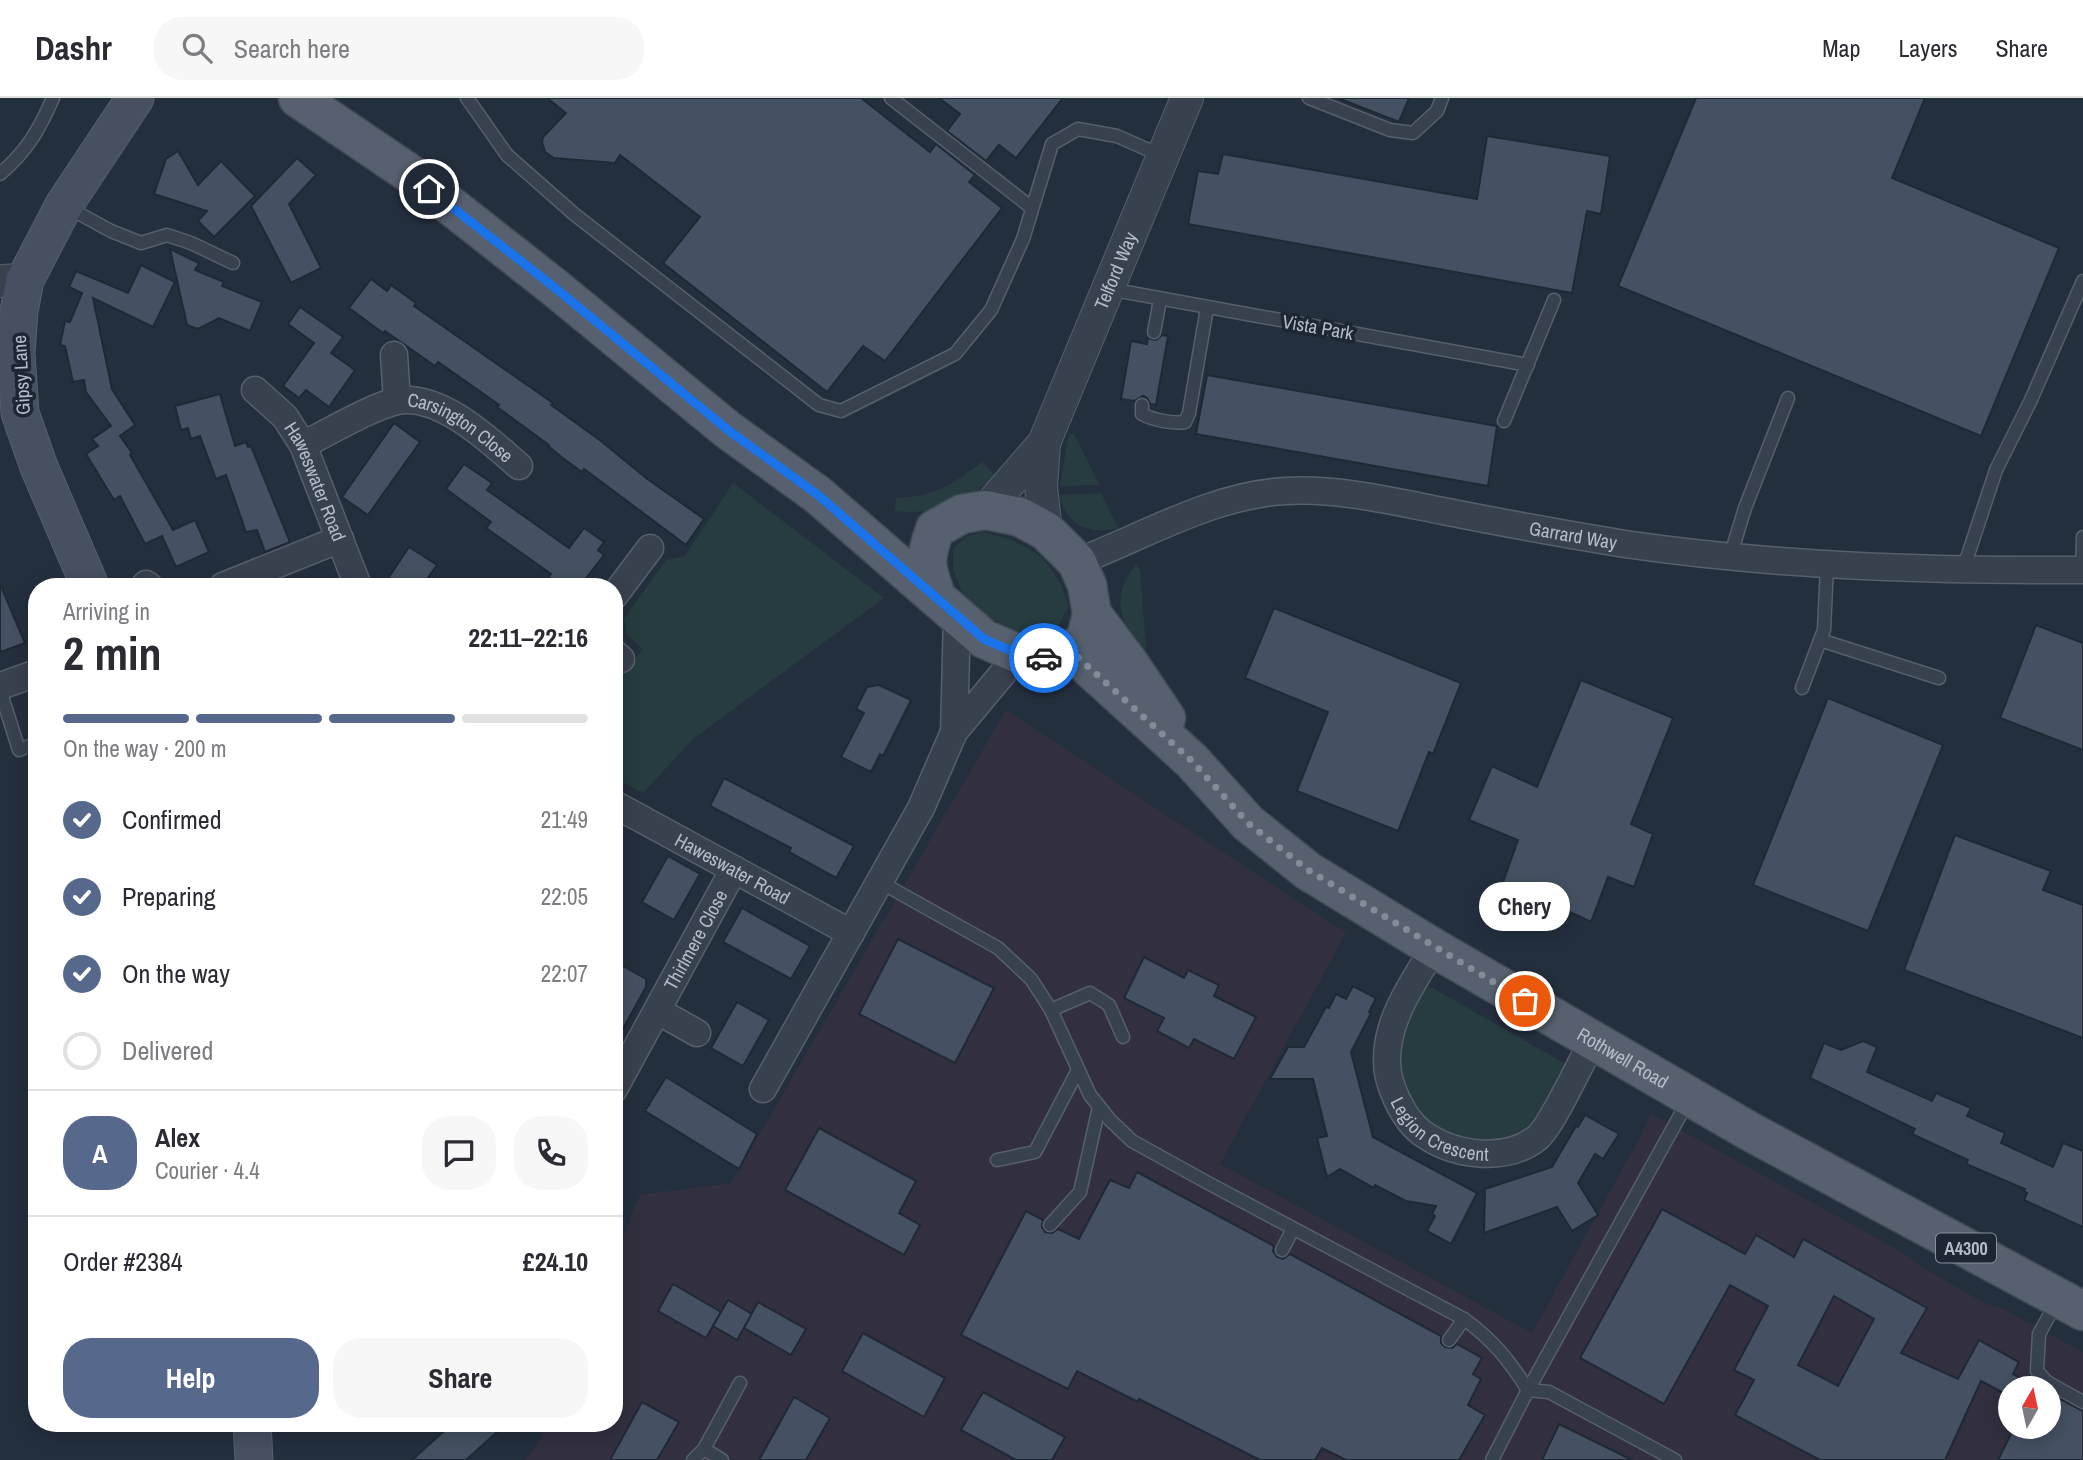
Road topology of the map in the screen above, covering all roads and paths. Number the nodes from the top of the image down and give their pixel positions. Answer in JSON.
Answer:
{"nodes":[{"id":1,"x":53,"y":98,"type":"edge"},
{"id":2,"x":135,"y":98,"type":"edge"},
{"id":3,"x":298,"y":98,"type":"edge"},
{"id":4,"x":467,"y":98,"type":"edge"},
{"id":5,"x":891,"y":98,"type":"edge"},
{"id":6,"x":1187,"y":98,"type":"edge"},
{"id":7,"x":1309,"y":98,"type":"edge"},
{"id":8,"x":1441,"y":98,"type":"edge"},
{"id":9,"x":1163,"y":156,"type":"junction"},
{"id":10,"x":0,"y":174,"type":"edge"},
{"id":11,"x":64,"y":205,"type":"junction"},
{"id":12,"x":1032,"y":208,"type":"junction"},
{"id":13,"x":233,"y":263,"type":"dead end"},
{"id":14,"x":12,"y":281,"type":"edge"},
{"id":15,"x":2083,"y":281,"type":"edge"},
{"id":16,"x":1108,"y":289,"type":"junction"},
{"id":17,"x":1160,"y":300,"type":"junction"},
{"id":18,"x":1554,"y":300,"type":"dead end"},
{"id":19,"x":1208,"y":308,"type":"junction"},
{"id":20,"x":1154,"y":332,"type":"dead end"},
{"id":21,"x":394,"y":355,"type":"dead end"},
{"id":22,"x":1528,"y":365,"type":"junction"},
{"id":23,"x":256,"y":390,"type":"dead end"},
{"id":24,"x":1788,"y":398,"type":"dead end"},
{"id":25,"x":397,"y":401,"type":"junction"},
{"id":26,"x":1142,"y":405,"type":"dead end"},
{"id":27,"x":1504,"y":421,"type":"dead end"},
{"id":28,"x":1044,"y":443,"type":"junction"},
{"id":29,"x":303,"y":445,"type":"junction"},
{"id":30,"x":519,"y":466,"type":"dead end"},
{"id":31,"x":818,"y":495,"type":"junction"},
{"id":32,"x":986,"y":510,"type":"junction"},
{"id":33,"x":935,"y":529,"type":"junction"},
{"id":34,"x":1046,"y":531,"type":"junction"},
{"id":35,"x":2083,"y":537,"type":"edge"},
{"id":36,"x":340,"y":539,"type":"junction"},
{"id":37,"x":650,"y":548,"type":"dead end"},
{"id":38,"x":1730,"y":557,"type":"junction"},
{"id":39,"x":1077,"y":562,"type":"junction"},
{"id":40,"x":1827,"y":565,"type":"junction"},
{"id":41,"x":1963,"y":570,"type":"junction"},
{"id":42,"x":2083,"y":570,"type":"edge"},
{"id":43,"x":87,"y":578,"type":"edge"},
{"id":44,"x":243,"y":578,"type":"edge"},
{"id":45,"x":355,"y":578,"type":"edge"},
{"id":46,"x":623,"y":584,"type":"edge"},
{"id":47,"x":946,"y":606,"type":"junction"},
{"id":48,"x":1092,"y":614,"type":"junction"},
{"id":49,"x":1820,"y":640,"type":"junction"},
{"id":50,"x":1071,"y":651,"type":"junction"},
{"id":51,"x":1019,"y":654,"type":"junction"},
{"id":52,"x":28,"y":677,"type":"edge"},
{"id":53,"x":1939,"y":678,"type":"dead end"},
{"id":54,"x":0,"y":688,"type":"edge"},
{"id":55,"x":1802,"y":688,"type":"dead end"},
{"id":56,"x":954,"y":732,"type":"junction"},
{"id":57,"x":28,"y":746,"type":"edge"},
{"id":58,"x":1192,"y":761,"type":"junction"},
{"id":59,"x":623,"y":809,"type":"edge"},
{"id":60,"x":734,"y":869,"type":"junction"},
{"id":61,"x":880,"y":882,"type":"junction"},
{"id":62,"x":851,"y":933,"type":"junction"},
{"id":63,"x":1434,"y":948,"type":"junction"},
{"id":64,"x":1051,"y":1010,"type":"junction"},
{"id":65,"x":658,"y":1011,"type":"junction"},
{"id":66,"x":697,"y":1032,"type":"dead end"},
{"id":67,"x":1124,"y":1037,"type":"dead end"},
{"id":68,"x":1593,"y":1041,"type":"junction"},
{"id":69,"x":1077,"y":1070,"type":"junction"},
{"id":70,"x":623,"y":1073,"type":"edge"},
{"id":71,"x":763,"y":1089,"type":"dead end"},
{"id":72,"x":1690,"y":1097,"type":"junction"},
{"id":73,"x":1100,"y":1107,"type":"junction"},
{"id":74,"x":997,"y":1160,"type":"dead end"},
{"id":75,"x":1050,"y":1224,"type":"dead end"},
{"id":76,"x":1293,"y":1229,"type":"junction"},
{"id":77,"x":1282,"y":1250,"type":"dead end"},
{"id":78,"x":2071,"y":1304,"type":"edge"},
{"id":79,"x":1464,"y":1319,"type":"junction"},
{"id":80,"x":1449,"y":1340,"type":"dead end"},
{"id":81,"x":740,"y":1383,"type":"dead end"},
{"id":82,"x":1528,"y":1390,"type":"junction"},
{"id":83,"x":2083,"y":1402,"type":"edge"},
{"id":84,"x":253,"y":1432,"type":"edge"},
{"id":85,"x":704,"y":1449,"type":"junction"},
{"id":86,"x":254,"y":1460,"type":"edge"},
{"id":87,"x":693,"y":1460,"type":"edge"},
{"id":88,"x":722,"y":1460,"type":"edge"},
{"id":89,"x":1492,"y":1460,"type":"edge"},
{"id":90,"x":1675,"y":1460,"type":"edge"}],
"edges":[{"from":1,"to":10,"type":"lane"},
{"from":2,"to":11,"type":"main road","name":"Gipsy Lane"},
{"from":3,"to":31,"type":"main road","number":"A4300"},
{"from":4,"to":12,"type":"lane"},
{"from":5,"to":12,"type":"lane"},
{"from":6,"to":9,"type":"street","name":"Telford Way"},
{"from":7,"to":8,"type":"lane"},
{"from":9,"to":12,"type":"lane"},
{"from":9,"to":16,"type":"street","name":"Telford Way"},
{"from":11,"to":13,"type":"lane"},
{"from":11,"to":14,"type":"main road","name":"Gipsy Lane"},
{"from":14,"to":43,"type":"main road","name":"Gipsy Lane"},
{"from":15,"to":41,"type":"lane"},
{"from":16,"to":17,"type":"lane","name":"Vista Park"},
{"from":16,"to":28,"type":"street","name":"Telford Way"},
{"from":17,"to":19,"type":"lane","name":"Vista Park"},
{"from":17,"to":20,"type":"lane"},
{"from":18,"to":22,"type":"lane"},
{"from":19,"to":22,"type":"lane","name":"Vista Park"},
{"from":19,"to":26,"type":"lane"},
{"from":21,"to":25,"type":"street","name":"Carsington Close"},
{"from":22,"to":27,"type":"lane"},
{"from":23,"to":29,"type":"street","name":"Haweswater Road"},
{"from":24,"to":38,"type":"lane"},
{"from":25,"to":29,"type":"street","name":"Carsington Close"},
{"from":25,"to":30,"type":"street","name":"Carsington Close"},
{"from":28,"to":32,"type":"street","name":"Telford Way"},
{"from":28,"to":34,"type":"street","name":"Telford Way"},
{"from":29,"to":36,"type":"street","name":"Haweswater Road"},
{"from":31,"to":33,"type":"main road","number":"A4300"},
{"from":31,"to":47,"type":"main road","number":"A4300"},
{"from":32,"to":33,"type":"main road","number":"A4300"},
{"from":32,"to":34,"type":"main road","number":"A4300"},
{"from":33,"to":47,"type":"main road"},
{"from":34,"to":39,"type":"main road","number":"A4300"},
{"from":35,"to":42,"type":"lane"},
{"from":36,"to":44,"type":"street"},
{"from":36,"to":45,"type":"street","name":"Haweswater Road"},
{"from":37,"to":46,"type":"street"},
{"from":38,"to":39,"type":"street","name":"Garrard Way"},
{"from":38,"to":40,"type":"street","name":"Garrard Way"},
{"from":39,"to":48,"type":"main road","number":"A4300"},
{"from":40,"to":41,"type":"street","name":"Garrard Way"},
{"from":40,"to":49,"type":"lane"},
{"from":41,"to":42,"type":"street","name":"Garrard Way"},
{"from":47,"to":51,"type":"main road","number":"A4300"},
{"from":47,"to":56,"type":"street"},
{"from":48,"to":50,"type":"main road"},
{"from":48,"to":58,"type":"main road","name":"Rothwell Road","number":"A4300"},
{"from":49,"to":53,"type":"lane"},
{"from":49,"to":55,"type":"lane"},
{"from":50,"to":51,"type":"main road","number":"A4300"},
{"from":50,"to":58,"type":"main road","name":"Rothwell Road","number":"A4300"},
{"from":51,"to":56,"type":"street"},
{"from":52,"to":54,"type":"street"},
{"from":54,"to":57,"type":"lane"},
{"from":56,"to":61,"type":"street"},
{"from":58,"to":63,"type":"main road","name":"Rothwell Road","number":"A4300"},
{"from":59,"to":60,"type":"street","name":"Haweswater Road"},
{"from":60,"to":62,"type":"street","name":"Haweswater Road"},
{"from":60,"to":65,"type":"street","name":"Thirlmere Close"},
{"from":61,"to":62,"type":"street"},
{"from":61,"to":64,"type":"lane"},
{"from":62,"to":71,"type":"street"},
{"from":63,"to":68,"type":"main road","name":"Rothwell Road","number":"A4300"},
{"from":63,"to":68,"type":"street","name":"Legion Crescent"},
{"from":64,"to":67,"type":"lane"},
{"from":64,"to":69,"type":"lane"},
{"from":65,"to":66,"type":"street","name":"Thirlmere Close"},
{"from":65,"to":70,"type":"street","name":"Thirlmere Close"},
{"from":68,"to":72,"type":"main road","name":"Rothwell Road","number":"A4300"},
{"from":69,"to":73,"type":"lane"},
{"from":69,"to":74,"type":"lane"},
{"from":72,"to":78,"type":"main road","name":"Rothwell Road","number":"A4300"},
{"from":72,"to":82,"type":"lane"},
{"from":73,"to":75,"type":"lane"},
{"from":73,"to":76,"type":"lane"},
{"from":76,"to":77,"type":"lane"},
{"from":76,"to":79,"type":"lane"},
{"from":78,"to":83,"type":"lane"},
{"from":79,"to":80,"type":"lane"},
{"from":79,"to":82,"type":"lane"},
{"from":81,"to":85,"type":"lane"},
{"from":82,"to":89,"type":"lane"},
{"from":82,"to":90,"type":"lane"},
{"from":84,"to":86,"type":"main road"},
{"from":85,"to":87,"type":"lane"},
{"from":85,"to":88,"type":"lane"}]}
